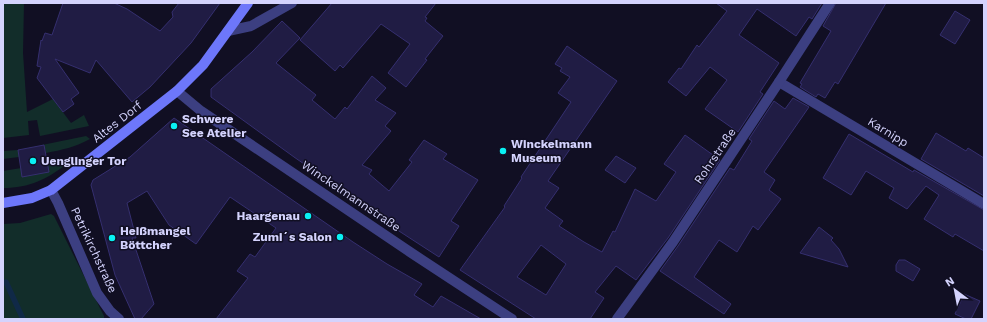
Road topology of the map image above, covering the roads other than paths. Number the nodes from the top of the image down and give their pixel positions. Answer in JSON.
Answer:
{"nodes":[{"id":1,"x":248,"y":3,"type":"edge"},
{"id":2,"x":292,"y":3,"type":"edge"},
{"id":3,"x":830,"y":3,"type":"edge"},
{"id":4,"x":228,"y":31,"type":"junction"},
{"id":5,"x":780,"y":82,"type":"junction"},
{"id":6,"x":177,"y":91,"type":"junction"},
{"id":7,"x":51,"y":190,"type":"junction"},
{"id":8,"x":3,"y":203,"type":"edge"},
{"id":9,"x":984,"y":204,"type":"edge"},
{"id":10,"x":118,"y":319,"type":"edge"},
{"id":11,"x":512,"y":319,"type":"edge"},
{"id":12,"x":617,"y":319,"type":"edge"}],
"edges":[{"from":1,"to":4,"type":"main road","name":"Altes Dorf"},
{"from":2,"to":4,"type":"street"},
{"from":3,"to":5,"type":"street","name":"Rohrstraße"},
{"from":4,"to":6,"type":"main road","name":"Altes Dorf"},
{"from":5,"to":9,"type":"street","name":"Karnipp"},
{"from":5,"to":12,"type":"street","name":"Rohrstraße"},
{"from":6,"to":7,"type":"main road","name":"Altes Dorf"},
{"from":6,"to":11,"type":"street","name":"Winckelmannstraße"},
{"from":7,"to":8,"type":"main road","name":"Altes Dorf"},
{"from":7,"to":10,"type":"street","name":"Petrikirchstraße"}]}
